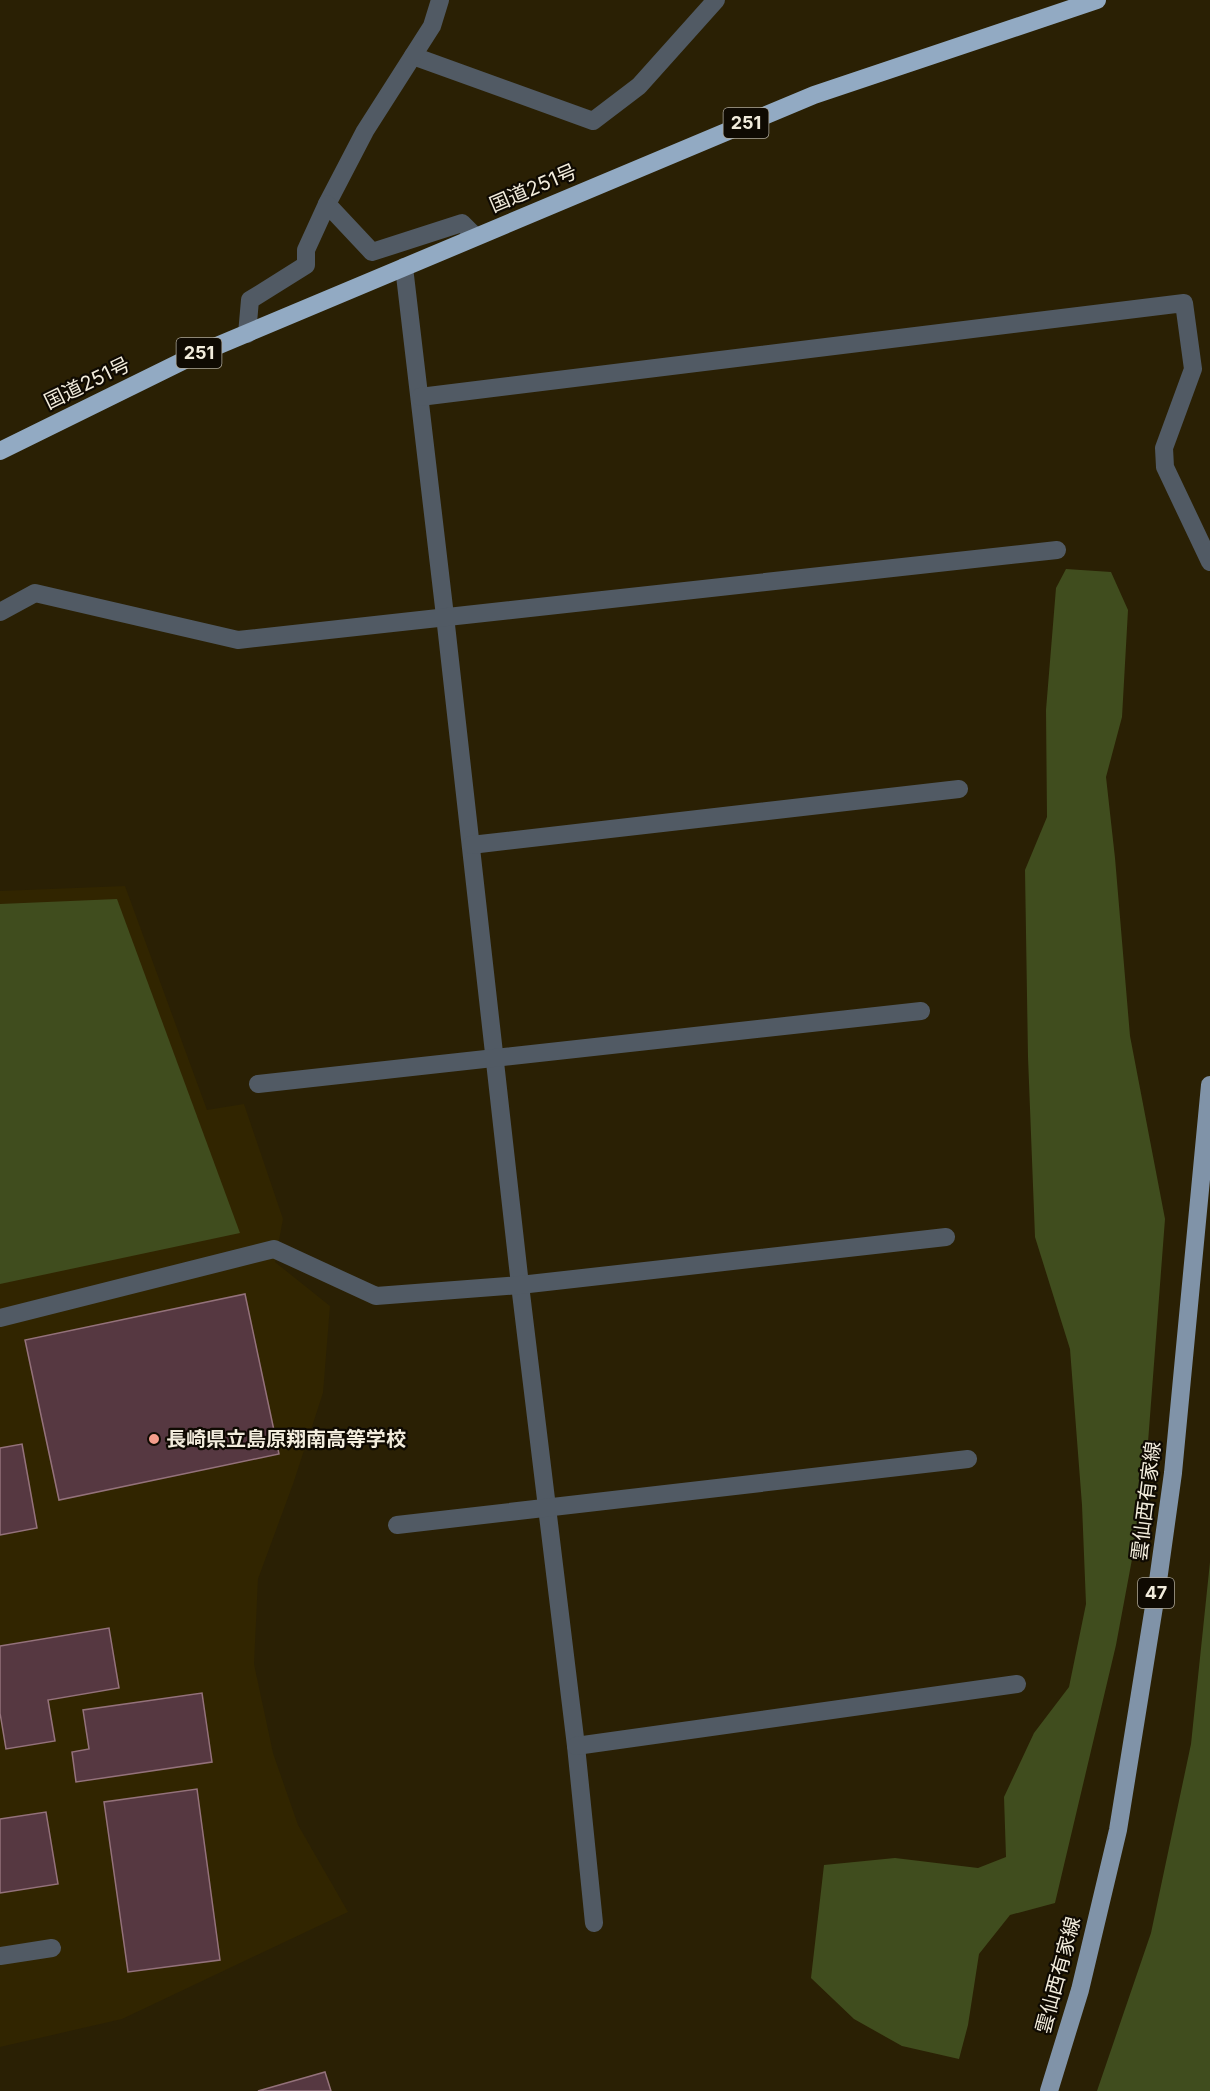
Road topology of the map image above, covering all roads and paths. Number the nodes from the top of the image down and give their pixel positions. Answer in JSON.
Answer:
{"nodes":[{"id":1,"x":440,"y":0,"type":"edge"},
{"id":2,"x":717,"y":0,"type":"edge"},
{"id":3,"x":1097,"y":0,"type":"edge"},
{"id":4,"x":414,"y":56,"type":"junction"},
{"id":5,"x":327,"y":204,"type":"junction"},
{"id":6,"x":475,"y":237,"type":"junction"},
{"id":7,"x":404,"y":267,"type":"junction"},
{"id":8,"x":247,"y":334,"type":"junction"},
{"id":9,"x":420,"y":397,"type":"junction"},
{"id":10,"x":0,"y":451,"type":"edge"},
{"id":11,"x":1057,"y":550,"type":"dead end"},
{"id":12,"x":1210,"y":562,"type":"edge"},
{"id":13,"x":0,"y":612,"type":"edge"},
{"id":14,"x":445,"y":616,"type":"junction"},
{"id":15,"x":959,"y":789,"type":"dead end"},
{"id":16,"x":471,"y":845,"type":"junction"},
{"id":17,"x":921,"y":1011,"type":"dead end"},
{"id":18,"x":495,"y":1058,"type":"junction"},
{"id":19,"x":258,"y":1084,"type":"dead end"},
{"id":20,"x":1210,"y":1085,"type":"edge"},
{"id":21,"x":946,"y":1237,"type":"dead end"},
{"id":22,"x":520,"y":1285,"type":"junction"},
{"id":23,"x":0,"y":1318,"type":"edge"},
{"id":24,"x":968,"y":1459,"type":"dead end"},
{"id":25,"x":547,"y":1508,"type":"junction"},
{"id":26,"x":397,"y":1525,"type":"dead end"},
{"id":27,"x":1017,"y":1684,"type":"dead end"},
{"id":28,"x":576,"y":1746,"type":"junction"},
{"id":29,"x":594,"y":1923,"type":"dead end"},
{"id":30,"x":52,"y":1948,"type":"dead end"},
{"id":31,"x":0,"y":1956,"type":"edge"},
{"id":32,"x":1049,"y":2091,"type":"edge"}],
"edges":[{"from":1,"to":4,"type":"street"},
{"from":2,"to":4,"type":"street"},
{"from":3,"to":6,"type":"highway","name":"国道251号","number":"251"},
{"from":4,"to":5,"type":"street"},
{"from":5,"to":6,"type":"street"},
{"from":5,"to":8,"type":"street"},
{"from":6,"to":7,"type":"highway","name":"国道251号","number":"251"},
{"from":7,"to":8,"type":"highway","name":"国道251号","number":"251"},
{"from":7,"to":9,"type":"street"},
{"from":8,"to":10,"type":"highway","name":"国道251号","number":"251"},
{"from":9,"to":12,"type":"street"},
{"from":9,"to":14,"type":"street"},
{"from":11,"to":14,"type":"street"},
{"from":13,"to":14,"type":"street"},
{"from":14,"to":16,"type":"street"},
{"from":15,"to":16,"type":"street"},
{"from":16,"to":18,"type":"street"},
{"from":17,"to":18,"type":"street"},
{"from":18,"to":19,"type":"street"},
{"from":18,"to":22,"type":"street"},
{"from":20,"to":32,"type":"main road","name":"雲仙西有家線","number":"47"},
{"from":21,"to":22,"type":"street"},
{"from":22,"to":23,"type":"street"},
{"from":22,"to":25,"type":"street"},
{"from":24,"to":25,"type":"street"},
{"from":25,"to":26,"type":"street"},
{"from":25,"to":28,"type":"street"},
{"from":27,"to":28,"type":"street"},
{"from":28,"to":29,"type":"street"},
{"from":30,"to":31,"type":"street"}]}
